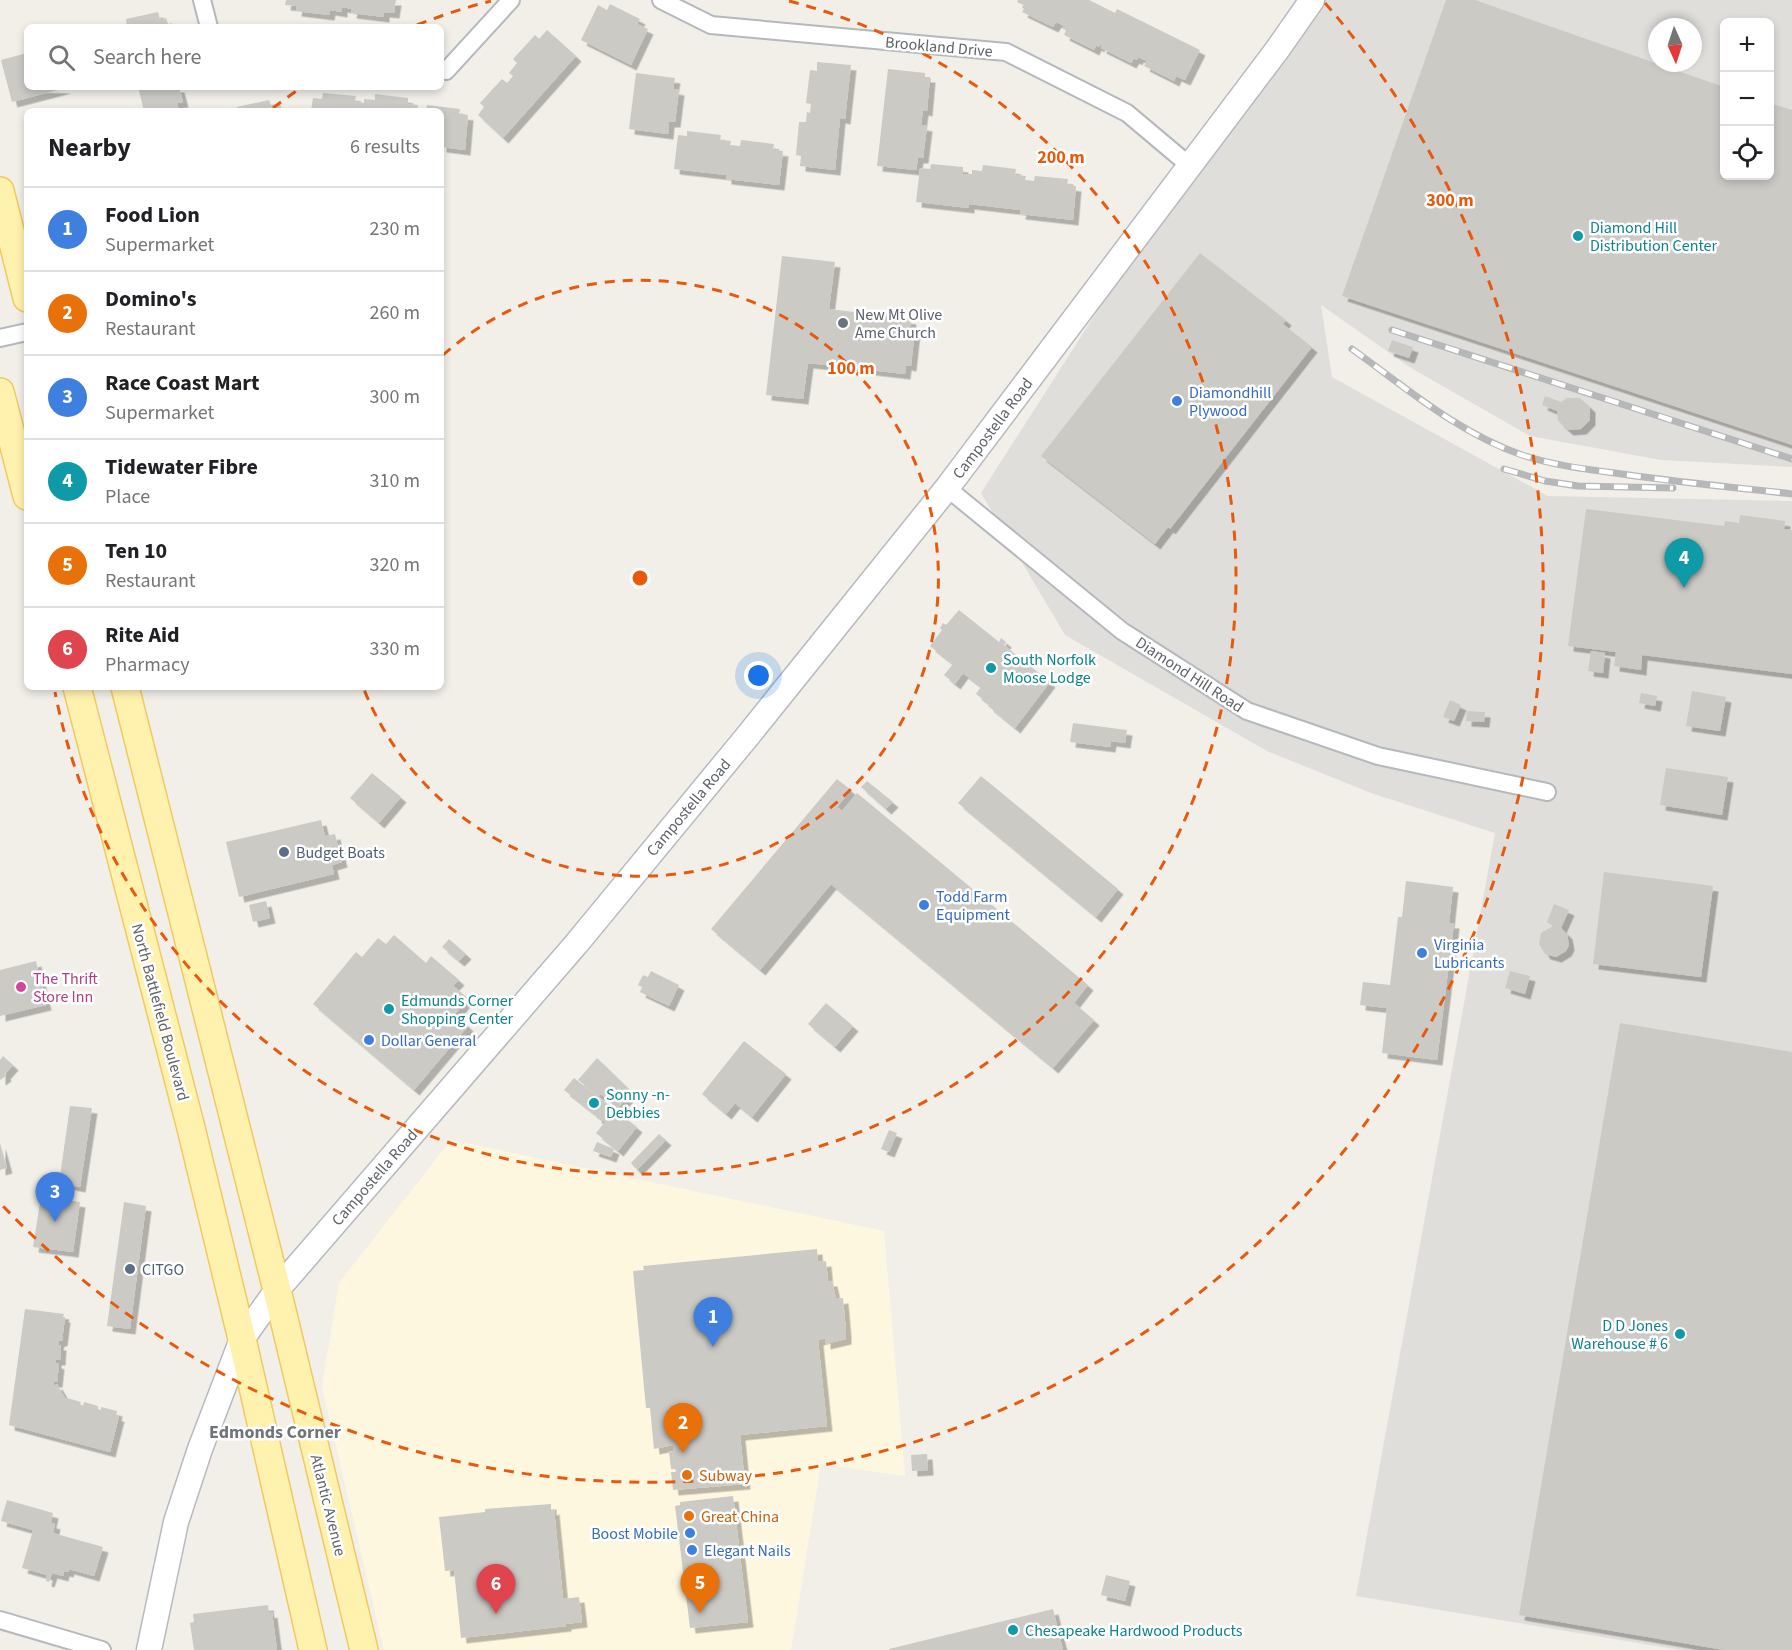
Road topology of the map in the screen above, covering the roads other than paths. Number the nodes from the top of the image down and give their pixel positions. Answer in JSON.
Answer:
{"nodes":[{"id":1,"x":202,"y":0,"type":"edge"},
{"id":2,"x":511,"y":0,"type":"edge"},
{"id":3,"x":661,"y":0,"type":"edge"},
{"id":4,"x":1312,"y":0,"type":"edge"},
{"id":5,"x":208,"y":24,"type":"edge"},
{"id":6,"x":444,"y":70,"type":"edge"},
{"id":7,"x":1190,"y":166,"type":"junction"},
{"id":8,"x":0,"y":191,"type":"edge"},
{"id":9,"x":24,"y":286,"type":"edge"},
{"id":10,"x":24,"y":333,"type":"edge"},
{"id":11,"x":0,"y":338,"type":"edge"},
{"id":12,"x":0,"y":392,"type":"edge"},
{"id":13,"x":24,"y":484,"type":"edge"},
{"id":14,"x":947,"y":488,"type":"junction"},
{"id":15,"x":78,"y":690,"type":"edge"},
{"id":16,"x":126,"y":690,"type":"edge"},
{"id":17,"x":1547,"y":792,"type":"dead end"},
{"id":18,"x":277,"y":1290,"type":"junction"},
{"id":19,"x":242,"y":1339,"type":"junction"},
{"id":20,"x":0,"y":1620,"type":"edge"},
{"id":21,"x":102,"y":1650,"type":"edge"},
{"id":22,"x":149,"y":1650,"type":"edge"},
{"id":23,"x":313,"y":1650,"type":"edge"},
{"id":24,"x":364,"y":1650,"type":"edge"}],
"edges":[{"from":1,"to":5,"type":"street"},
{"from":2,"to":6,"type":"street"},
{"from":3,"to":7,"type":"street","name":"Brookland Drive"},
{"from":4,"to":7,"type":"main road","name":"Campostella Road"},
{"from":7,"to":14,"type":"main road","name":"Campostella Road"},
{"from":8,"to":9,"type":"main road"},
{"from":10,"to":11,"type":"street"},
{"from":12,"to":13,"type":"main road"},
{"from":14,"to":17,"type":"street","name":"Diamond Hill Road"},
{"from":14,"to":18,"type":"main road","name":"Campostella Road"},
{"from":15,"to":19,"type":"main road","name":"North Battlefield Boulevard"},
{"from":16,"to":18,"type":"main road"},
{"from":18,"to":19,"type":"main road","name":"Campostella Road"},
{"from":18,"to":24,"type":"main road","name":"Atlantic Avenue"},
{"from":19,"to":22,"type":"main road","name":"Campostella Road"},
{"from":19,"to":23,"type":"main road"},
{"from":20,"to":21,"type":"street"}]}
